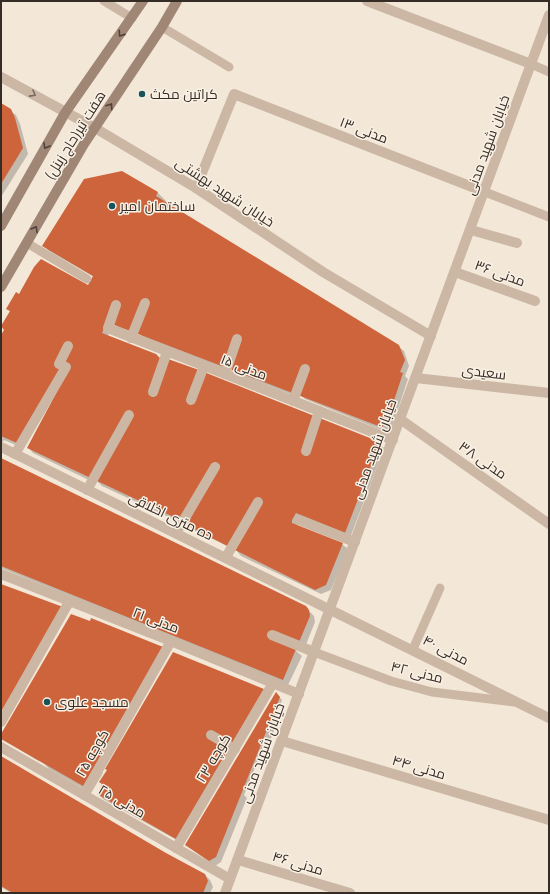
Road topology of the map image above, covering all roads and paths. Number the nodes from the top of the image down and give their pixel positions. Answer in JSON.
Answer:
{"nodes":[{"id":1,"x":104,"y":1,"type":"edge"},
{"id":2,"x":143,"y":1,"type":"edge"},
{"id":3,"x":177,"y":1,"type":"edge"},
{"id":4,"x":367,"y":1,"type":"edge"},
{"id":5,"x":549,"y":15,"type":"edge"},
{"id":6,"x":132,"y":18,"type":"junction"},
{"id":7,"x":162,"y":27,"type":"junction"},
{"id":8,"x":531,"y":64,"type":"junction"},
{"id":9,"x":229,"y":67,"type":"dead end"},
{"id":10,"x":549,"y":72,"type":"edge"},
{"id":11,"x":1,"y":77,"type":"edge"},
{"id":12,"x":65,"y":113,"type":"junction"},
{"id":13,"x":95,"y":128,"type":"junction"},
{"id":14,"x":196,"y":188,"type":"junction"},
{"id":15,"x":485,"y":192,"type":"junction"},
{"id":16,"x":549,"y":217,"type":"edge"},
{"id":17,"x":2,"y":222,"type":"edge"},
{"id":18,"x":470,"y":230,"type":"junction"},
{"id":19,"x":27,"y":243,"type":"junction"},
{"id":20,"x":517,"y":243,"type":"dead end"},
{"id":21,"x":455,"y":272,"type":"junction"},
{"id":22,"x":87,"y":279,"type":"dead end"},
{"id":23,"x":1,"y":287,"type":"edge"},
{"id":24,"x":535,"y":301,"type":"dead end"},
{"id":25,"x":145,"y":303,"type":"dead end"},
{"id":26,"x":116,"y":305,"type":"dead end"},
{"id":27,"x":431,"y":336,"type":"junction"},
{"id":28,"x":131,"y":338,"type":"junction"},
{"id":29,"x":237,"y":339,"type":"dead end"},
{"id":30,"x":68,"y":346,"type":"dead end"},
{"id":31,"x":167,"y":352,"type":"junction"},
{"id":32,"x":204,"y":366,"type":"junction"},
{"id":33,"x":305,"y":369,"type":"dead end"},
{"id":34,"x":225,"y":374,"type":"junction"},
{"id":35,"x":416,"y":378,"type":"junction"},
{"id":36,"x":153,"y":392,"type":"dead end"},
{"id":37,"x":548,"y":394,"type":"edge"},
{"id":38,"x":191,"y":400,"type":"dead end"},
{"id":39,"x":293,"y":401,"type":"junction"},
{"id":40,"x":319,"y":411,"type":"junction"},
{"id":41,"x":129,"y":416,"type":"dead end"},
{"id":42,"x":400,"y":419,"type":"junction"},
{"id":43,"x":393,"y":440,"type":"junction"},
{"id":44,"x":1,"y":447,"type":"edge"},
{"id":45,"x":306,"y":451,"type":"dead end"},
{"id":46,"x":15,"y":454,"type":"junction"},
{"id":47,"x":215,"y":467,"type":"dead end"},
{"id":48,"x":87,"y":490,"type":"junction"},
{"id":49,"x":258,"y":502,"type":"dead end"},
{"id":50,"x":299,"y":520,"type":"dead end"},
{"id":51,"x":549,"y":524,"type":"edge"},
{"id":52,"x":176,"y":534,"type":"junction"},
{"id":53,"x":355,"y":542,"type":"junction"},
{"id":54,"x":226,"y":558,"type":"junction"},
{"id":55,"x":1,"y":574,"type":"edge"},
{"id":56,"x":440,"y":588,"type":"dead end"},
{"id":57,"x":69,"y":602,"type":"junction"},
{"id":58,"x":331,"y":608,"type":"junction"},
{"id":59,"x":272,"y":635,"type":"dead end"},
{"id":60,"x":171,"y":641,"type":"junction"},
{"id":61,"x":413,"y":649,"type":"junction"},
{"id":62,"x":314,"y":652,"type":"junction"},
{"id":63,"x":274,"y":683,"type":"junction"},
{"id":64,"x":299,"y":694,"type":"junction"},
{"id":65,"x":517,"y":702,"type":"junction"},
{"id":66,"x":549,"y":718,"type":"edge"},
{"id":67,"x":1,"y":722,"type":"edge"},
{"id":68,"x":211,"y":735,"type":"dead end"},
{"id":69,"x":282,"y":741,"type":"junction"},
{"id":70,"x":1,"y":746,"type":"edge"},
{"id":71,"x":235,"y":748,"type":"junction"},
{"id":72,"x":84,"y":795,"type":"junction"},
{"id":73,"x":549,"y":820,"type":"edge"},
{"id":74,"x":176,"y":848,"type":"junction"},
{"id":75,"x":238,"y":860,"type":"junction"},
{"id":76,"x":230,"y":879,"type":"junction"},
{"id":77,"x":225,"y":893,"type":"edge"},
{"id":78,"x":350,"y":893,"type":"edge"}],
"edges":[{"from":1,"to":6,"type":"lane"},
{"from":2,"to":6,"type":"main road","name":"هفت تیر(حاج زینل)"},
{"from":3,"to":7,"type":"main road","name":"هفت تیر(حاج زینل)"},
{"from":4,"to":8,"type":"street"},
{"from":5,"to":8,"type":"street","name":"خیابان شهید مدنی"},
{"from":6,"to":12,"type":"main road","name":"هفت تیر(حاج زینل)","one_way":true},
{"from":7,"to":9,"type":"lane"},
{"from":13,"to":7,"type":"main road","name":"هفت تیر(حاج زینل)","one_way":true},
{"from":8,"to":10,"type":"lane"},
{"from":8,"to":15,"type":"street","name":"خیابان شهید مدنی"},
{"from":11,"to":12,"type":"street","name":"خیابان شهید بهشتی","one_way":true},
{"from":12,"to":13,"type":"street","name":"خیابان شهید بهشتی"},
{"from":12,"to":17,"type":"main road","name":"هفت تیر(حاج زینل)","one_way":true},
{"from":13,"to":14,"type":"street","name":"خیابان شهید بهشتی"},
{"from":19,"to":13,"type":"main road","name":"هفت تیر(حاج زینل)","one_way":true},
{"from":14,"to":15,"type":"street","name":"مدنی ۱۳"},
{"from":14,"to":27,"type":"street","name":"خیابان شهید بهشتی"},
{"from":15,"to":16,"type":"lane"},
{"from":15,"to":18,"type":"street","name":"خیابان شهید مدنی"},
{"from":18,"to":20,"type":"street"},
{"from":18,"to":21,"type":"street","name":"خیابان شهید مدنی"},
{"from":19,"to":22,"type":"lane"},
{"from":19,"to":23,"type":"main road","name":"هفت تیر(حاج زینل)"},
{"from":21,"to":24,"type":"street","name":"مدنی ۳۶"},
{"from":21,"to":27,"type":"street","name":"خیابان شهید مدنی"},
{"from":25,"to":28,"type":"street"},
{"from":26,"to":28,"type":"street","name":"مدنی ۱۵"},
{"from":27,"to":35,"type":"street","name":"خیابان شهید مدنی"},
{"from":28,"to":31,"type":"street","name":"مدنی ۱۵"},
{"from":29,"to":34,"type":"street"},
{"from":30,"to":46,"type":"street"},
{"from":31,"to":32,"type":"street","name":"مدنی ۱۵"},
{"from":31,"to":36,"type":"street"},
{"from":32,"to":34,"type":"street","name":"مدنی ۱۵"},
{"from":32,"to":38,"type":"street"},
{"from":33,"to":39,"type":"street"},
{"from":34,"to":39,"type":"street","name":"مدنی ۱۵"},
{"from":35,"to":37,"type":"street","name":"سعیدی"},
{"from":35,"to":42,"type":"street","name":"خیابان شهید مدنی"},
{"from":39,"to":40,"type":"street","name":"مدنی ۱۵"},
{"from":40,"to":43,"type":"street","name":"مدنی ۱۵"},
{"from":40,"to":45,"type":"street"},
{"from":41,"to":48,"type":"street"},
{"from":42,"to":43,"type":"street","name":"خیابان شهید مدنی"},
{"from":42,"to":51,"type":"street","name":"مدنی ۳۸"},
{"from":43,"to":53,"type":"street","name":"خیابان شهید مدنی"},
{"from":44,"to":46,"type":"street","name":"ده متری اخلاقی"},
{"from":46,"to":48,"type":"street","name":"ده متری اخلاقی"},
{"from":47,"to":52,"type":"street"},
{"from":48,"to":52,"type":"street","name":"ده متری اخلاقی"},
{"from":49,"to":54,"type":"street"},
{"from":50,"to":53,"type":"street"},
{"from":52,"to":54,"type":"street","name":"ده متری اخلاقی"},
{"from":53,"to":58,"type":"street","name":"خیابان شهید مدنی"},
{"from":54,"to":58,"type":"street","name":"ده متری اخلاقی"},
{"from":55,"to":57,"type":"street","name":"مدنی ۲۱"},
{"from":56,"to":61,"type":"lane"},
{"from":57,"to":60,"type":"street","name":"مدنی ۲۱"},
{"from":57,"to":67,"type":"street"},
{"from":58,"to":61,"type":"street","name":"مدنی ۴۰"},
{"from":58,"to":62,"type":"street","name":"خیابان شهید مدنی"},
{"from":59,"to":62,"type":"street"},
{"from":60,"to":63,"type":"street","name":"مدنی ۲۱"},
{"from":60,"to":72,"type":"street","name":"کوچه ۲۵"},
{"from":61,"to":65,"type":"street","name":"مدنی ۴۰"},
{"from":62,"to":64,"type":"street","name":"خیابان شهید مدنی"},
{"from":62,"to":65,"type":"lane","name":"مدنی ۴۲"},
{"from":63,"to":64,"type":"street","name":"مدنی ۲۱"},
{"from":63,"to":71,"type":"street","name":"کوچه ۲۳"},
{"from":64,"to":69,"type":"street","name":"خیابان شهید مدنی"},
{"from":65,"to":66,"type":"street","name":"مدنی ۴۰"},
{"from":68,"to":71,"type":"street"},
{"from":69,"to":73,"type":"street","name":"مدنی ۴۴"},
{"from":69,"to":75,"type":"street","name":"خیابان شهید مدنی"},
{"from":70,"to":72,"type":"street","name":"مدنی ۲۵"},
{"from":71,"to":74,"type":"street","name":"کوچه ۲۳"},
{"from":72,"to":74,"type":"street","name":"مدنی ۲۵"},
{"from":74,"to":76,"type":"street","name":"مدنی ۲۵"},
{"from":75,"to":76,"type":"street","name":"خیابان شهید مدنی"},
{"from":75,"to":78,"type":"street","name":"مدنی ۴۶"},
{"from":76,"to":77,"type":"street","name":"خیابان شهید مدنی"}]}
